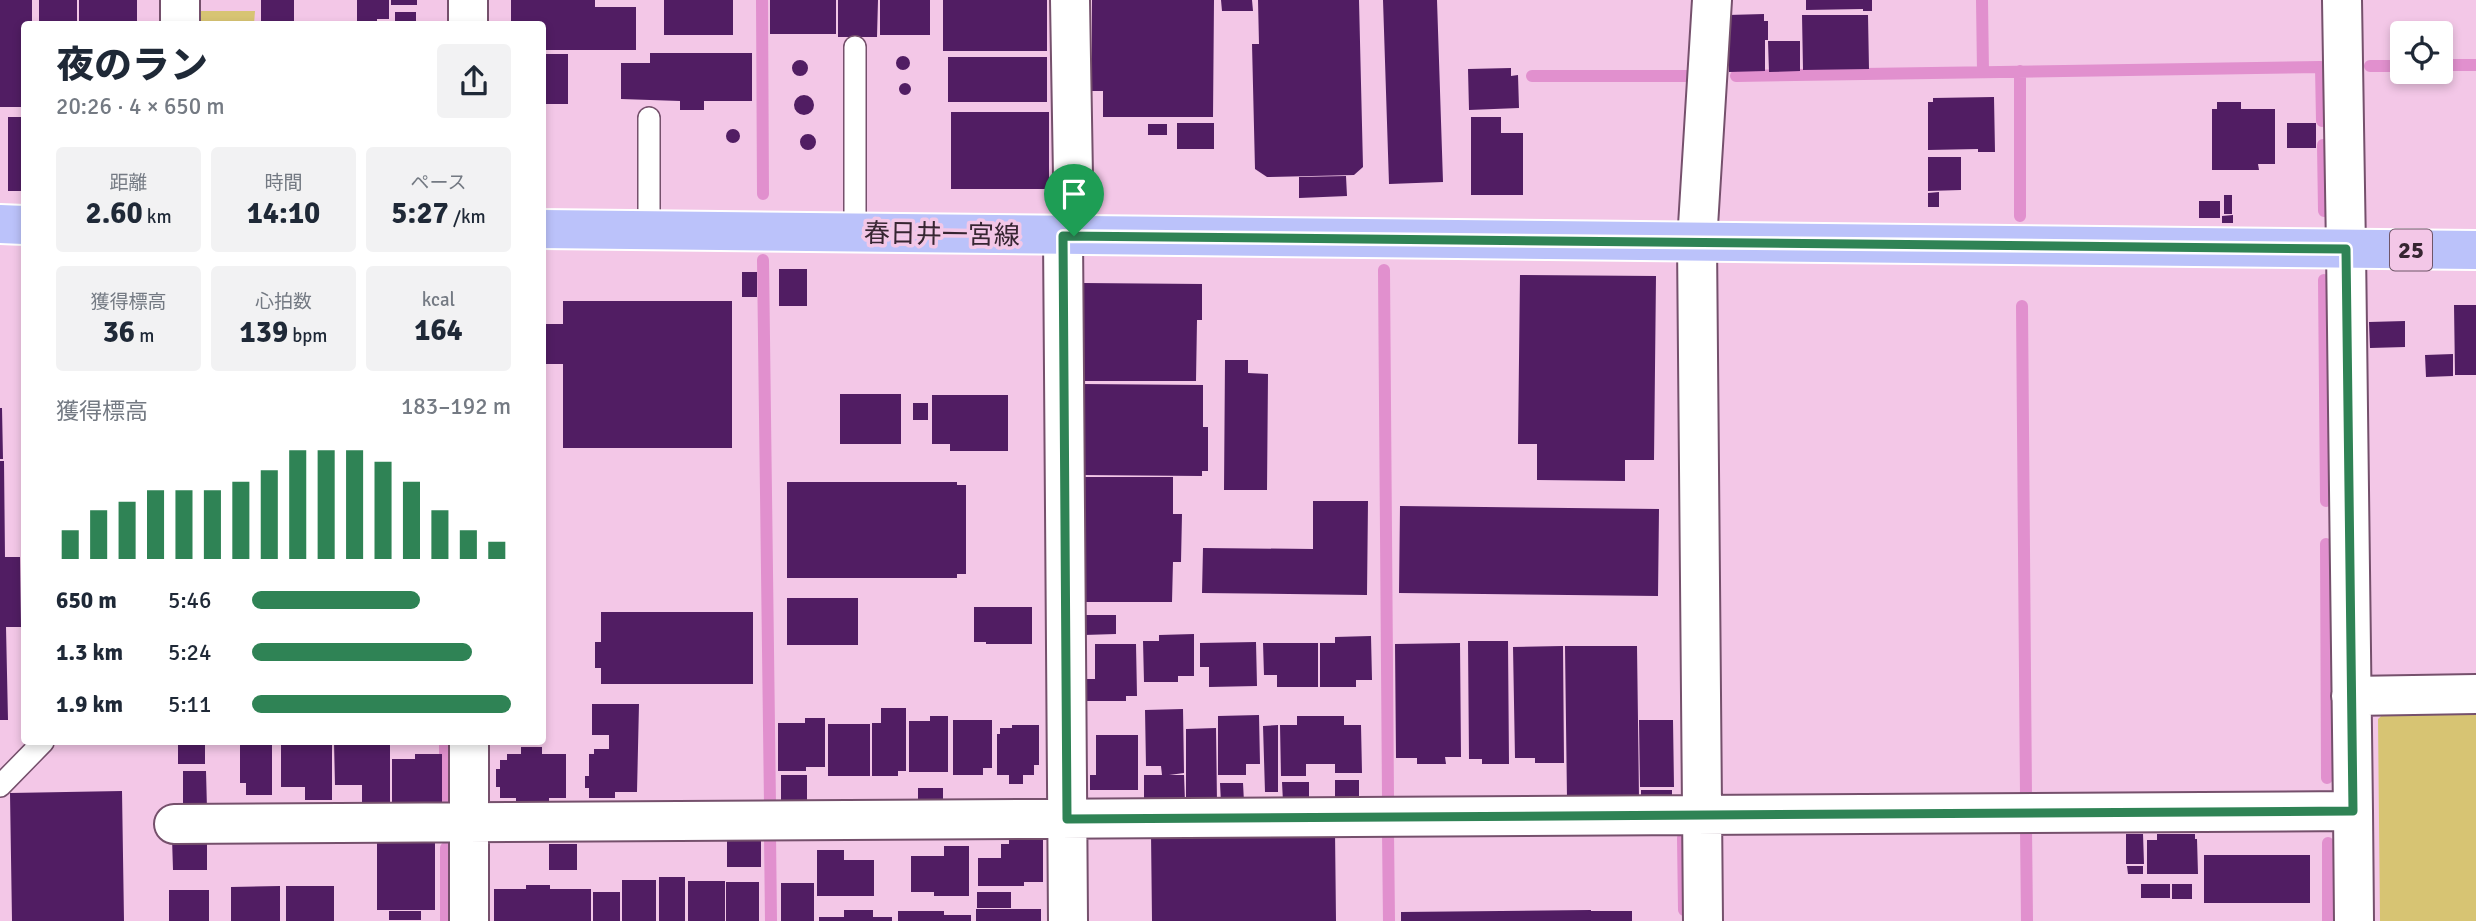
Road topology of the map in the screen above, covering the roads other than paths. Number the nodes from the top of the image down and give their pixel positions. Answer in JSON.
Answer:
{"nodes":[{"id":1,"x":180,"y":0,"type":"edge"},
{"id":2,"x":468,"y":0,"type":"edge"},
{"id":3,"x":1070,"y":0,"type":"edge"},
{"id":4,"x":1712,"y":0,"type":"edge"},
{"id":5,"x":2342,"y":0,"type":"edge"},
{"id":6,"x":180,"y":21,"type":"edge"},
{"id":7,"x":468,"y":21,"type":"edge"},
{"id":8,"x":855,"y":47,"type":"dead end"},
{"id":9,"x":649,"y":118,"type":"dead end"},
{"id":10,"x":0,"y":224,"type":"edge"},
{"id":11,"x":21,"y":225,"type":"edge"},
{"id":12,"x":546,"y":229,"type":"edge"},
{"id":13,"x":649,"y":230,"type":"junction"},
{"id":14,"x":855,"y":233,"type":"junction"},
{"id":15,"x":1069,"y":236,"type":"junction"},
{"id":16,"x":1697,"y":242,"type":"junction"},
{"id":17,"x":2346,"y":249,"type":"junction"},
{"id":18,"x":2476,"y":250,"type":"edge"},
{"id":19,"x":2476,"y":694,"type":"edge"},
{"id":20,"x":2351,"y":696,"type":"junction"},
{"id":21,"x":40,"y":745,"type":"edge"},
{"id":22,"x":469,"y":745,"type":"edge"},
{"id":23,"x":0,"y":786,"type":"edge"},
{"id":24,"x":2353,"y":811,"type":"junction"},
{"id":25,"x":1701,"y":815,"type":"junction"},
{"id":26,"x":1067,"y":819,"type":"junction"},
{"id":27,"x":469,"y":822,"type":"junction"},
{"id":28,"x":174,"y":824,"type":"dead end"},
{"id":29,"x":469,"y":921,"type":"edge"},
{"id":30,"x":1068,"y":921,"type":"edge"},
{"id":31,"x":1703,"y":921,"type":"edge"},
{"id":32,"x":2354,"y":921,"type":"edge"}],
"edges":[{"from":1,"to":6,"type":"street"},
{"from":2,"to":7,"type":"street"},
{"from":3,"to":15,"type":"street"},
{"from":4,"to":16,"type":"street"},
{"from":5,"to":17,"type":"street"},
{"from":8,"to":14,"type":"lane"},
{"from":9,"to":13,"type":"lane"},
{"from":10,"to":11,"type":"main road"},
{"from":12,"to":13,"type":"main road","name":"春日井一宮線","number":"25"},
{"from":13,"to":14,"type":"main road","name":"春日井一宮線","number":"25"},
{"from":14,"to":15,"type":"main road","name":"春日井一宮線","number":"25"},
{"from":15,"to":16,"type":"main road","name":"春日井一宮線","number":"25"},
{"from":15,"to":26,"type":"street"},
{"from":16,"to":17,"type":"main road","name":"春日井一宮線","number":"25"},
{"from":16,"to":25,"type":"street"},
{"from":17,"to":18,"type":"main road","name":"春日井一宮線","number":"25"},
{"from":17,"to":20,"type":"street"},
{"from":19,"to":20,"type":"street"},
{"from":20,"to":24,"type":"street"},
{"from":21,"to":23,"type":"lane"},
{"from":22,"to":27,"type":"street"},
{"from":24,"to":25,"type":"street"},
{"from":24,"to":32,"type":"street"},
{"from":25,"to":26,"type":"street"},
{"from":25,"to":31,"type":"street"},
{"from":26,"to":27,"type":"street"},
{"from":26,"to":30,"type":"street"},
{"from":27,"to":28,"type":"street"},
{"from":27,"to":29,"type":"street"}]}
